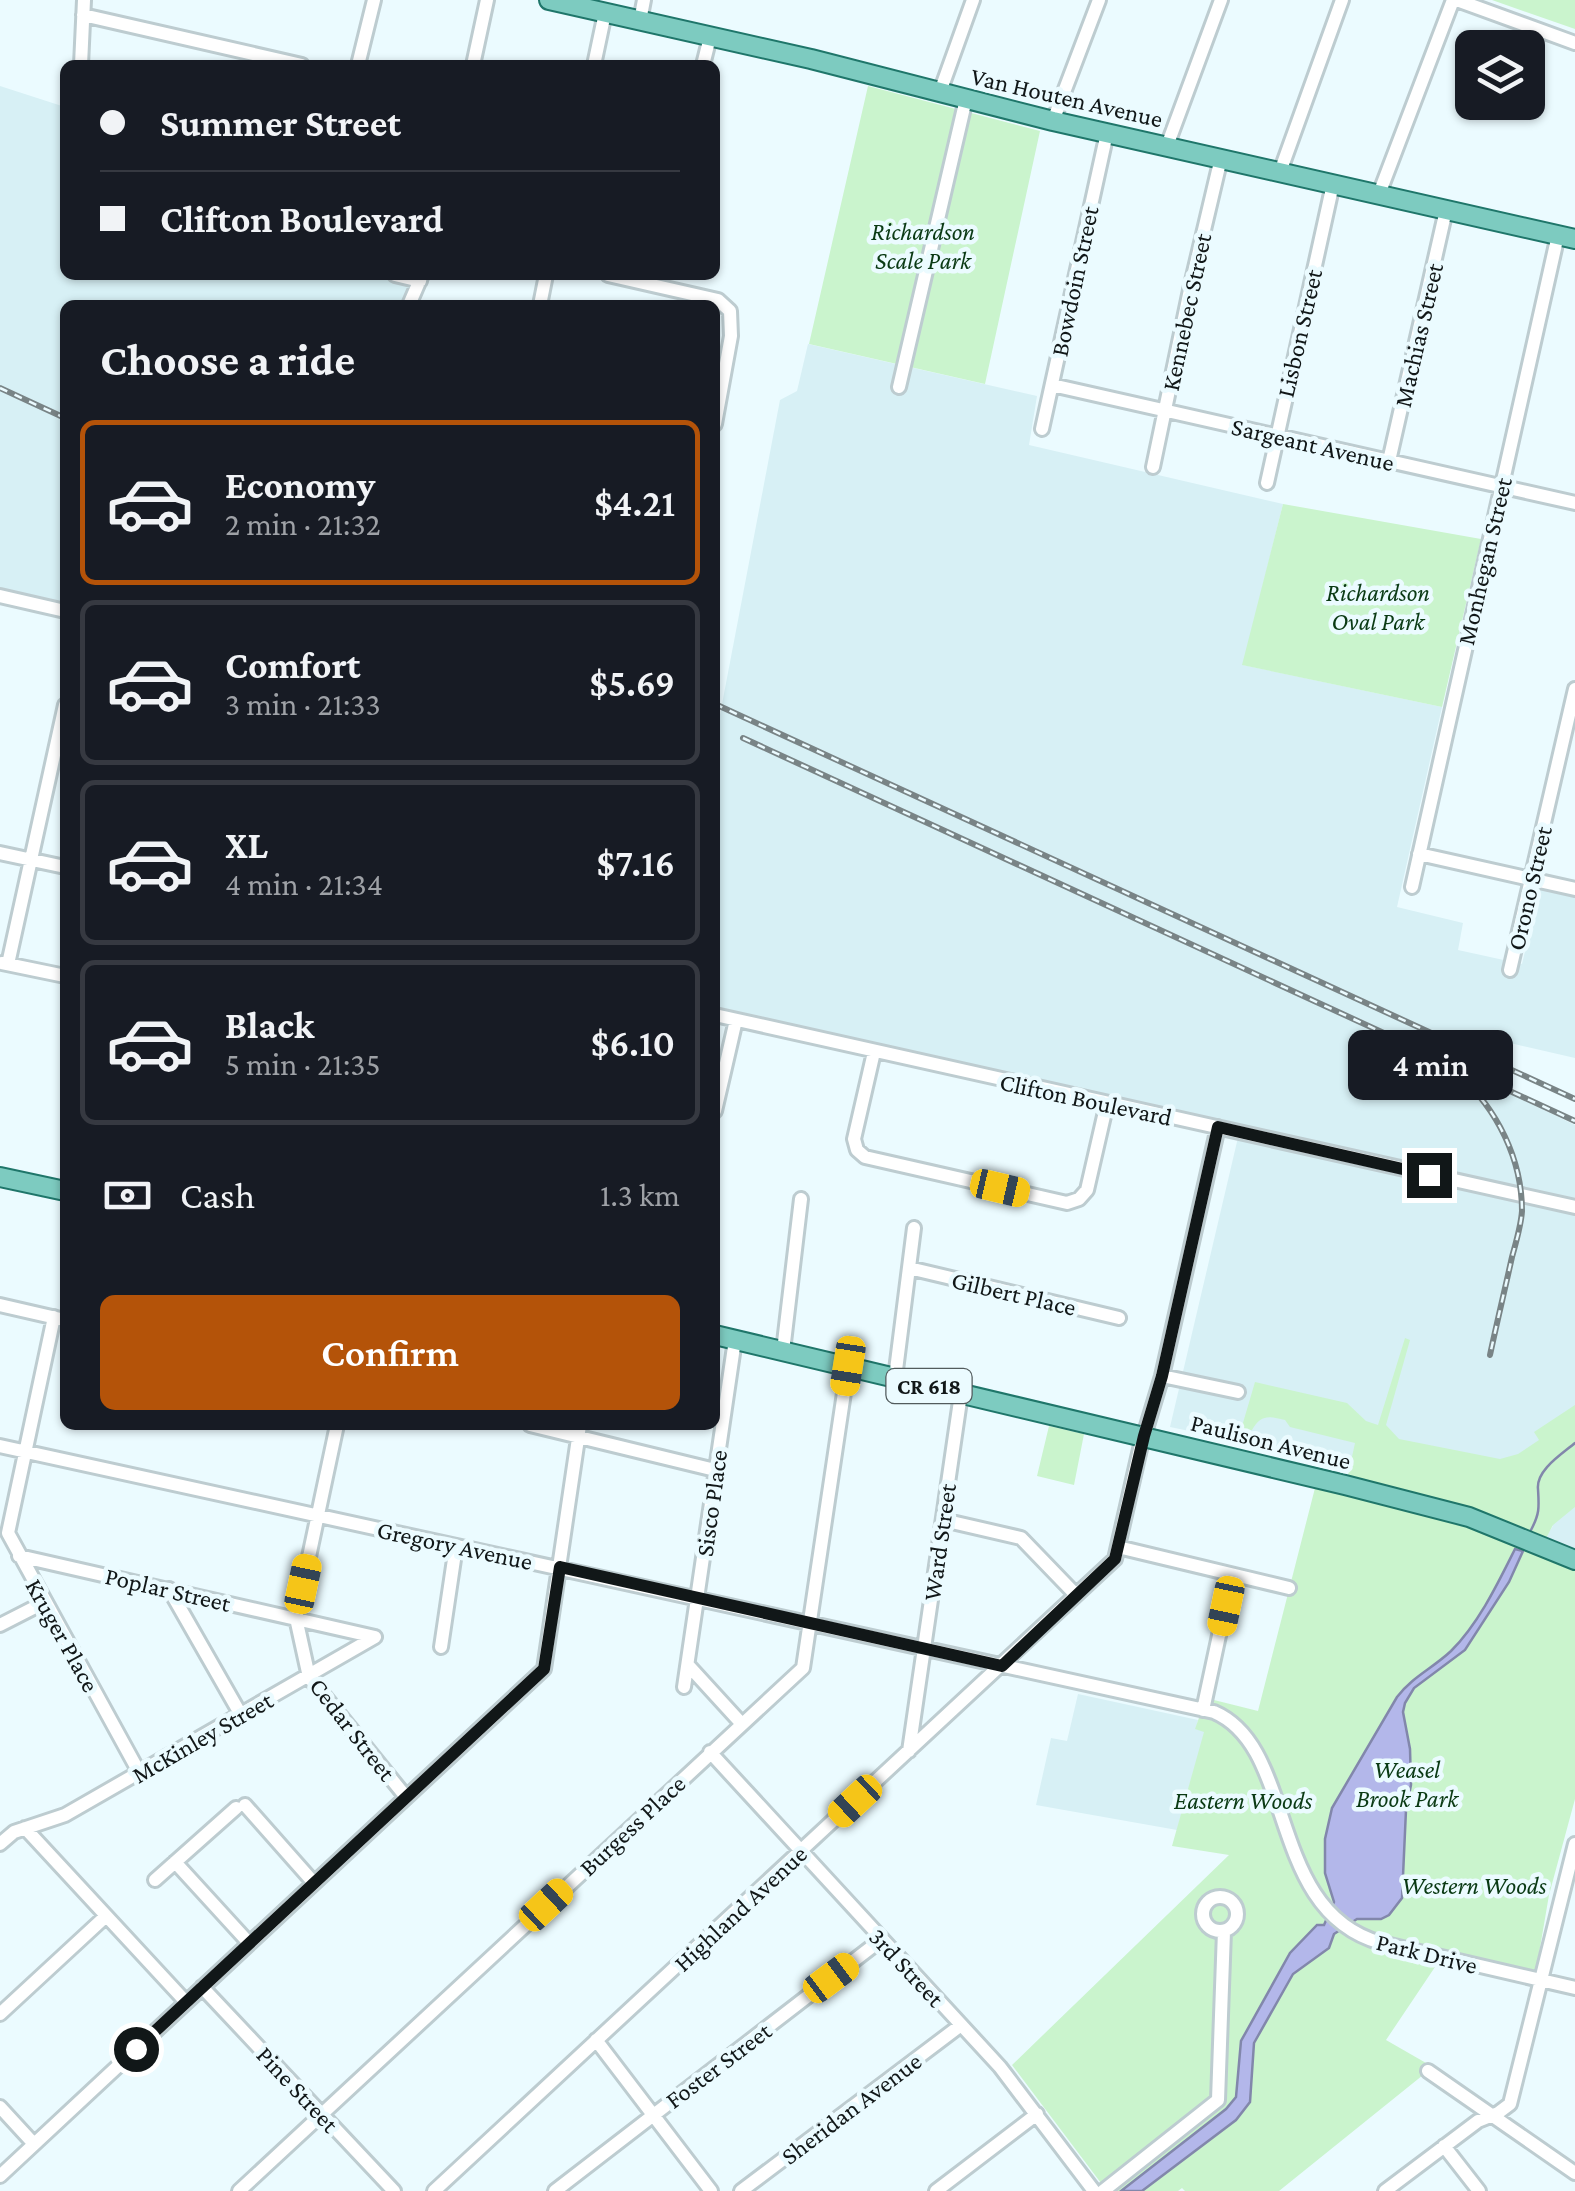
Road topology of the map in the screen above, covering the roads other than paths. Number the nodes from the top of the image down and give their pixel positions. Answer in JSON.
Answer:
{"nodes":[{"id":1,"x":374,"y":0,"type":"edge"},
{"id":2,"x":488,"y":0,"type":"edge"},
{"id":3,"x":549,"y":0,"type":"edge"},
{"id":4,"x":644,"y":0,"type":"edge"},
{"id":5,"x":973,"y":0,"type":"edge"},
{"id":6,"x":1098,"y":0,"type":"edge"},
{"id":7,"x":1220,"y":0,"type":"edge"},
{"id":8,"x":1342,"y":0,"type":"edge"},
{"id":9,"x":1455,"y":0,"type":"edge"},
{"id":10,"x":84,"y":7,"type":"edge"},
{"id":11,"x":605,"y":13,"type":"junction"},
{"id":12,"x":640,"y":21,"type":"junction"},
{"id":13,"x":710,"y":36,"type":"junction"},
{"id":14,"x":1575,"y":43,"type":"edge"},
{"id":15,"x":81,"y":60,"type":"edge"},
{"id":16,"x":283,"y":60,"type":"edge"},
{"id":17,"x":359,"y":60,"type":"edge"},
{"id":18,"x":474,"y":60,"type":"edge"},
{"id":19,"x":595,"y":60,"type":"edge"},
{"id":20,"x":704,"y":60,"type":"edge"},
{"id":21,"x":940,"y":92,"type":"junction"},
{"id":22,"x":966,"y":100,"type":"junction"},
{"id":23,"x":1053,"y":121,"type":"junction"},
{"id":24,"x":1107,"y":133,"type":"junction"},
{"id":25,"x":1167,"y":146,"type":"junction"},
{"id":26,"x":1221,"y":158,"type":"junction"},
{"id":27,"x":1280,"y":172,"type":"junction"},
{"id":28,"x":1333,"y":184,"type":"junction"},
{"id":29,"x":1379,"y":194,"type":"junction"},
{"id":30,"x":1446,"y":210,"type":"junction"},
{"id":31,"x":1566,"y":237,"type":"edge"},
{"id":32,"x":630,"y":280,"type":"edge"},
{"id":33,"x":718,"y":300,"type":"edge"},
{"id":34,"x":720,"y":302,"type":"edge"},
{"id":35,"x":1052,"y":385,"type":"junction"},
{"id":36,"x":899,"y":387,"type":"dead end"},
{"id":37,"x":720,"y":392,"type":"edge"},
{"id":38,"x":1165,"y":411,"type":"junction"},
{"id":39,"x":1042,"y":429,"type":"dead end"},
{"id":40,"x":1276,"y":436,"type":"junction"},
{"id":41,"x":1389,"y":461,"type":"junction"},
{"id":42,"x":1154,"y":468,"type":"dead end"},
{"id":43,"x":1267,"y":483,"type":"dead end"},
{"id":44,"x":1502,"y":486,"type":"junction"},
{"id":45,"x":1575,"y":503,"type":"edge"},
{"id":46,"x":0,"y":596,"type":"edge"},
{"id":47,"x":60,"y":610,"type":"edge"},
{"id":48,"x":1575,"y":689,"type":"edge"},
{"id":49,"x":60,"y":728,"type":"edge"},
{"id":50,"x":0,"y":853,"type":"edge"},
{"id":51,"x":1419,"y":854,"type":"junction"},
{"id":52,"x":31,"y":860,"type":"junction"},
{"id":53,"x":60,"y":866,"type":"edge"},
{"id":54,"x":1532,"y":880,"type":"junction"},
{"id":55,"x":1412,"y":888,"type":"dead end"},
{"id":56,"x":1575,"y":889,"type":"edge"},
{"id":57,"x":4,"y":963,"type":"edge"},
{"id":58,"x":1510,"y":970,"type":"dead end"},
{"id":59,"x":60,"y":975,"type":"edge"},
{"id":60,"x":720,"y":1016,"type":"edge"},
{"id":61,"x":736,"y":1020,"type":"junction"},
{"id":62,"x":874,"y":1052,"type":"junction"},
{"id":63,"x":720,"y":1089,"type":"edge"},
{"id":64,"x":1108,"y":1104,"type":"junction"},
{"id":65,"x":1218,"y":1127,"type":"junction"},
{"id":66,"x":0,"y":1176,"type":"edge"},
{"id":67,"x":60,"y":1190,"type":"edge"},
{"id":68,"x":801,"y":1199,"type":"dead end"},
{"id":69,"x":1575,"y":1208,"type":"edge"},
{"id":70,"x":914,"y":1228,"type":"dead end"},
{"id":71,"x":909,"y":1268,"type":"junction"},
{"id":72,"x":0,"y":1305,"type":"edge"},
{"id":73,"x":1119,"y":1318,"type":"dead end"},
{"id":74,"x":59,"y":1319,"type":"edge"},
{"id":75,"x":720,"y":1336,"type":"edge"},
{"id":76,"x":736,"y":1340,"type":"junction"},
{"id":77,"x":783,"y":1351,"type":"junction"},
{"id":78,"x":848,"y":1366,"type":"junction"},
{"id":79,"x":1162,"y":1376,"type":"junction"},
{"id":80,"x":896,"y":1378,"type":"junction"},
{"id":81,"x":1238,"y":1392,"type":"dead end"},
{"id":82,"x":961,"y":1394,"type":"junction"},
{"id":83,"x":336,"y":1430,"type":"edge"},
{"id":84,"x":580,"y":1431,"type":"edge"},
{"id":85,"x":1144,"y":1436,"type":"junction"},
{"id":86,"x":0,"y":1446,"type":"edge"},
{"id":87,"x":24,"y":1451,"type":"junction"},
{"id":88,"x":715,"y":1470,"type":"junction"},
{"id":89,"x":318,"y":1515,"type":"junction"},
{"id":90,"x":943,"y":1520,"type":"junction"},
{"id":91,"x":456,"y":1546,"type":"junction"},
{"id":92,"x":1118,"y":1547,"type":"junction"},
{"id":93,"x":19,"y":1556,"type":"junction"},
{"id":94,"x":1575,"y":1560,"type":"edge"},
{"id":95,"x":560,"y":1567,"type":"junction"},
{"id":96,"x":1232,"y":1575,"type":"junction"},
{"id":97,"x":1289,"y":1588,"type":"dead end"},
{"id":98,"x":169,"y":1589,"type":"junction"},
{"id":99,"x":1076,"y":1595,"type":"junction"},
{"id":100,"x":697,"y":1599,"type":"junction"},
{"id":101,"x":45,"y":1602,"type":"junction"},
{"id":102,"x":296,"y":1618,"type":"junction"},
{"id":103,"x":810,"y":1623,"type":"junction"},
{"id":104,"x":0,"y":1625,"type":"edge"},
{"id":105,"x":375,"y":1637,"type":"joint"},
{"id":106,"x":441,"y":1647,"type":"dead end"},
{"id":107,"x":924,"y":1649,"type":"junction"},
{"id":108,"x":688,"y":1665,"type":"junction"},
{"id":109,"x":1002,"y":1666,"type":"junction"},
{"id":110,"x":308,"y":1677,"type":"junction"},
{"id":111,"x":684,"y":1687,"type":"dead end"},
{"id":112,"x":1204,"y":1710,"type":"junction"},
{"id":113,"x":240,"y":1714,"type":"junction"},
{"id":114,"x":741,"y":1724,"type":"junction"},
{"id":115,"x":909,"y":1751,"type":"junction"},
{"id":116,"x":710,"y":1752,"type":"junction"},
{"id":117,"x":139,"y":1772,"type":"junction"},
{"id":118,"x":406,"y":1797,"type":"junction"},
{"id":119,"x":24,"y":1828,"type":"junction"},
{"id":120,"x":0,"y":1844,"type":"edge"},
{"id":121,"x":1575,"y":1844,"type":"edge"},
{"id":122,"x":801,"y":1852,"type":"junction"},
{"id":123,"x":175,"y":1862,"type":"junction"},
{"id":124,"x":1572,"y":1869,"type":"edge"},
{"id":125,"x":155,"y":1880,"type":"dead end"},
{"id":126,"x":314,"y":1883,"type":"junction"},
{"id":127,"x":106,"y":1916,"type":"junction"},
{"id":128,"x":1224,"y":1931,"type":"dead end"},
{"id":129,"x":882,"y":1940,"type":"junction"},
{"id":130,"x":249,"y":1943,"type":"junction"},
{"id":131,"x":1540,"y":1980,"type":"junction"},
{"id":132,"x":202,"y":1987,"type":"junction"},
{"id":133,"x":1575,"y":1988,"type":"edge"},
{"id":134,"x":186,"y":2002,"type":"junction"},
{"id":135,"x":0,"y":2014,"type":"edge"},
{"id":136,"x":961,"y":2025,"type":"junction"},
{"id":137,"x":596,"y":2040,"type":"junction"},
{"id":138,"x":1428,"y":2071,"type":"dead end"},
{"id":139,"x":0,"y":2107,"type":"edge"},
{"id":140,"x":322,"y":2114,"type":"junction"},
{"id":141,"x":654,"y":2114,"type":"junction"},
{"id":142,"x":1037,"y":2114,"type":"junction"},
{"id":143,"x":1491,"y":2115,"type":"junction"},
{"id":144,"x":34,"y":2144,"type":"junction"},
{"id":145,"x":1444,"y":2146,"type":"junction"},
{"id":146,"x":1575,"y":2173,"type":"edge"},
{"id":147,"x":0,"y":2176,"type":"edge"},
{"id":148,"x":239,"y":2191,"type":"edge"},
{"id":149,"x":394,"y":2191,"type":"edge"},
{"id":150,"x":434,"y":2191,"type":"edge"},
{"id":151,"x":555,"y":2191,"type":"edge"},
{"id":152,"x":711,"y":2191,"type":"edge"},
{"id":153,"x":741,"y":2191,"type":"edge"},
{"id":154,"x":936,"y":2191,"type":"edge"},
{"id":155,"x":1094,"y":2191,"type":"edge"},
{"id":156,"x":1102,"y":2191,"type":"edge"},
{"id":157,"x":1386,"y":2191,"type":"edge"},
{"id":158,"x":1479,"y":2191,"type":"edge"}],
"edges":[{"from":1,"to":17,"type":"street"},
{"from":2,"to":18,"type":"street"},
{"from":3,"to":11,"type":"main road","name":"Van Houten Avenue"},
{"from":4,"to":12,"type":"street"},
{"from":5,"to":21,"type":"street"},
{"from":6,"to":23,"type":"street"},
{"from":7,"to":25,"type":"street"},
{"from":8,"to":27,"type":"street"},
{"from":9,"to":14,"type":"street"},
{"from":9,"to":29,"type":"street"},
{"from":10,"to":15,"type":"street"},
{"from":10,"to":16,"type":"street"},
{"from":11,"to":12,"type":"main road","name":"Van Houten Avenue"},
{"from":11,"to":19,"type":"street"},
{"from":12,"to":13,"type":"main road","name":"Van Houten Avenue"},
{"from":13,"to":20,"type":"street"},
{"from":13,"to":21,"type":"main road","name":"Van Houten Avenue"},
{"from":21,"to":22,"type":"main road","name":"Van Houten Avenue"},
{"from":22,"to":23,"type":"main road","name":"Van Houten Avenue"},
{"from":22,"to":36,"type":"street"},
{"from":23,"to":24,"type":"main road","name":"Van Houten Avenue"},
{"from":24,"to":25,"type":"main road","name":"Van Houten Avenue"},
{"from":24,"to":35,"type":"street","name":"Bowdoin Street"},
{"from":25,"to":26,"type":"main road","name":"Van Houten Avenue"},
{"from":26,"to":27,"type":"main road","name":"Van Houten Avenue"},
{"from":26,"to":38,"type":"street","name":"Kennebec Street"},
{"from":27,"to":28,"type":"main road","name":"Van Houten Avenue"},
{"from":28,"to":29,"type":"main road","name":"Van Houten Avenue"},
{"from":28,"to":40,"type":"street","name":"Lisbon Street"},
{"from":29,"to":30,"type":"main road","name":"Van Houten Avenue"},
{"from":30,"to":31,"type":"main road","name":"Van Houten Avenue"},
{"from":30,"to":41,"type":"street","name":"Machias Street"},
{"from":31,"to":44,"type":"street","name":"Monhegan Street"},
{"from":32,"to":33,"type":"street"},
{"from":34,"to":37,"type":"street"},
{"from":35,"to":38,"type":"street","name":"Sargeant Avenue"},
{"from":35,"to":39,"type":"street","name":"Bowdoin Street"},
{"from":38,"to":40,"type":"street","name":"Sargeant Avenue"},
{"from":38,"to":42,"type":"street","name":"Kennebec Street"},
{"from":40,"to":41,"type":"street","name":"Sargeant Avenue"},
{"from":40,"to":43,"type":"street","name":"Lisbon Street"},
{"from":41,"to":44,"type":"street","name":"Sargeant Avenue"},
{"from":44,"to":45,"type":"street","name":"Sargeant Avenue"},
{"from":44,"to":51,"type":"street","name":"Monhegan Street"},
{"from":46,"to":47,"type":"street"},
{"from":48,"to":54,"type":"street","name":"Orono Street"},
{"from":49,"to":52,"type":"street"},
{"from":50,"to":52,"type":"street"},
{"from":51,"to":54,"type":"street"},
{"from":51,"to":55,"type":"street","name":"Monhegan Street"},
{"from":52,"to":53,"type":"street"},
{"from":52,"to":57,"type":"street"},
{"from":54,"to":56,"type":"street"},
{"from":54,"to":58,"type":"street","name":"Orono Street"},
{"from":57,"to":59,"type":"street"},
{"from":60,"to":61,"type":"street","name":"Clifton Boulevard"},
{"from":61,"to":62,"type":"street","name":"Clifton Boulevard"},
{"from":61,"to":63,"type":"street"},
{"from":62,"to":64,"type":"street","name":"Clifton Boulevard"},
{"from":62,"to":64,"type":"street"},
{"from":64,"to":65,"type":"street","name":"Clifton Boulevard"},
{"from":65,"to":69,"type":"street","name":"Clifton Boulevard"},
{"from":65,"to":79,"type":"street","name":"Highland Avenue"},
{"from":66,"to":67,"type":"main road"},
{"from":68,"to":77,"type":"street"},
{"from":70,"to":71,"type":"street"},
{"from":71,"to":73,"type":"street","name":"Gilbert Place"},
{"from":71,"to":80,"type":"street"},
{"from":72,"to":74,"type":"street"},
{"from":74,"to":87,"type":"street","name":"Kruger Place"},
{"from":75,"to":76,"type":"main road","name":"Paulison Avenue","number":"CR 618"},
{"from":76,"to":77,"type":"main road","name":"Paulison Avenue","number":"CR 618"},
{"from":76,"to":88,"type":"street","name":"Sisco Place"},
{"from":77,"to":78,"type":"main road","name":"Paulison Avenue","number":"CR 618"},
{"from":78,"to":80,"type":"main road","name":"Paulison Avenue","number":"CR 618"},
{"from":78,"to":103,"type":"street","name":"Burgess Place"},
{"from":79,"to":81,"type":"street"},
{"from":79,"to":85,"type":"street","name":"Highland Avenue"},
{"from":80,"to":82,"type":"main road","name":"Paulison Avenue","number":"CR 618"},
{"from":82,"to":85,"type":"main road","name":"Paulison Avenue","number":"CR 618"},
{"from":82,"to":90,"type":"street","name":"Ward Street"},
{"from":83,"to":89,"type":"street","name":"Cedar Street"},
{"from":84,"to":88,"type":"street"},
{"from":84,"to":95,"type":"street"},
{"from":85,"to":92,"type":"street","name":"Highland Avenue"},
{"from":85,"to":94,"type":"main road","name":"Paulison Avenue","number":"CR 618"},
{"from":86,"to":87,"type":"street","name":"Gregory Avenue"},
{"from":87,"to":89,"type":"street","name":"Gregory Avenue"},
{"from":87,"to":93,"type":"street","name":"Kruger Place"},
{"from":88,"to":100,"type":"street","name":"Sisco Place"},
{"from":89,"to":91,"type":"street","name":"Gregory Avenue"},
{"from":89,"to":102,"type":"street","name":"Cedar Street"},
{"from":90,"to":99,"type":"street"},
{"from":90,"to":107,"type":"street","name":"Ward Street"},
{"from":91,"to":95,"type":"street","name":"Gregory Avenue"},
{"from":91,"to":106,"type":"street"},
{"from":92,"to":96,"type":"street"},
{"from":92,"to":99,"type":"street","name":"Highland Avenue"},
{"from":93,"to":98,"type":"street","name":"Poplar Street"},
{"from":93,"to":101,"type":"street","name":"Kruger Place"},
{"from":95,"to":100,"type":"street","name":"Gregory Avenue"},
{"from":95,"to":118,"type":"street"},
{"from":96,"to":97,"type":"street"},
{"from":96,"to":112,"type":"street"},
{"from":98,"to":102,"type":"street","name":"Poplar Street"},
{"from":98,"to":113,"type":"street"},
{"from":99,"to":109,"type":"street","name":"Highland Avenue"},
{"from":100,"to":103,"type":"street","name":"Gregory Avenue"},
{"from":100,"to":108,"type":"street","name":"Sisco Place"},
{"from":101,"to":104,"type":"street"},
{"from":101,"to":117,"type":"street","name":"Kruger Place"},
{"from":102,"to":105,"type":"street","name":"Poplar Street"},
{"from":102,"to":110,"type":"street","name":"Cedar Street"},
{"from":103,"to":107,"type":"street","name":"Gregory Avenue"},
{"from":103,"to":114,"type":"street","name":"Burgess Place"},
{"from":105,"to":110,"type":"street","name":"McKinley Street"},
{"from":107,"to":109,"type":"street","name":"Gregory Avenue"},
{"from":107,"to":115,"type":"street","name":"Ward Street"},
{"from":108,"to":111,"type":"street","name":"Sisco Place"},
{"from":108,"to":114,"type":"street"},
{"from":109,"to":112,"type":"street","name":"Gregory Avenue"},
{"from":109,"to":115,"type":"street","name":"Highland Avenue"},
{"from":110,"to":113,"type":"street","name":"McKinley Street"},
{"from":110,"to":118,"type":"street","name":"Cedar Street"},
{"from":112,"to":131,"type":"street","name":"Park Drive"},
{"from":113,"to":117,"type":"street","name":"McKinley Street"},
{"from":114,"to":116,"type":"street","name":"Burgess Place"},
{"from":115,"to":122,"type":"street","name":"Highland Avenue"},
{"from":116,"to":122,"type":"street","name":"3rd Street"},
{"from":116,"to":140,"type":"street","name":"Burgess Place"},
{"from":117,"to":119,"type":"street","name":"McKinley Street"},
{"from":118,"to":126,"type":"street"},
{"from":119,"to":120,"type":"street","name":"McKinley Street"},
{"from":119,"to":127,"type":"street"},
{"from":121,"to":124,"type":"street"},
{"from":122,"to":129,"type":"street","name":"3rd Street"},
{"from":122,"to":137,"type":"street","name":"Highland Avenue"},
{"from":123,"to":125,"type":"street"},
{"from":123,"to":126,"type":"street"},
{"from":123,"to":130,"type":"street"},
{"from":124,"to":131,"type":"street"},
{"from":126,"to":130,"type":"street"},
{"from":127,"to":134,"type":"street"},
{"from":127,"to":135,"type":"street"},
{"from":128,"to":156,"type":"street"},
{"from":129,"to":136,"type":"street","name":"3rd Street"},
{"from":129,"to":141,"type":"street","name":"Foster Street"},
{"from":130,"to":132,"type":"street"},
{"from":131,"to":133,"type":"street","name":"Park Drive"},
{"from":131,"to":143,"type":"street"},
{"from":132,"to":134,"type":"street"},
{"from":132,"to":140,"type":"street","name":"Pine Street"},
{"from":134,"to":144,"type":"street"},
{"from":136,"to":142,"type":"street","name":"3rd Street"},
{"from":136,"to":153,"type":"street","name":"Sheridan Avenue"},
{"from":137,"to":141,"type":"street"},
{"from":137,"to":150,"type":"street","name":"Highland Avenue"},
{"from":138,"to":143,"type":"street"},
{"from":139,"to":144,"type":"street"},
{"from":140,"to":148,"type":"street","name":"Burgess Place"},
{"from":140,"to":149,"type":"street","name":"Pine Street"},
{"from":141,"to":151,"type":"street","name":"Foster Street"},
{"from":141,"to":152,"type":"street"},
{"from":142,"to":154,"type":"street"},
{"from":142,"to":155,"type":"street","name":"3rd Street"},
{"from":143,"to":145,"type":"street"},
{"from":143,"to":146,"type":"street"},
{"from":144,"to":147,"type":"street"},
{"from":145,"to":157,"type":"street"},
{"from":145,"to":158,"type":"street"}]}
